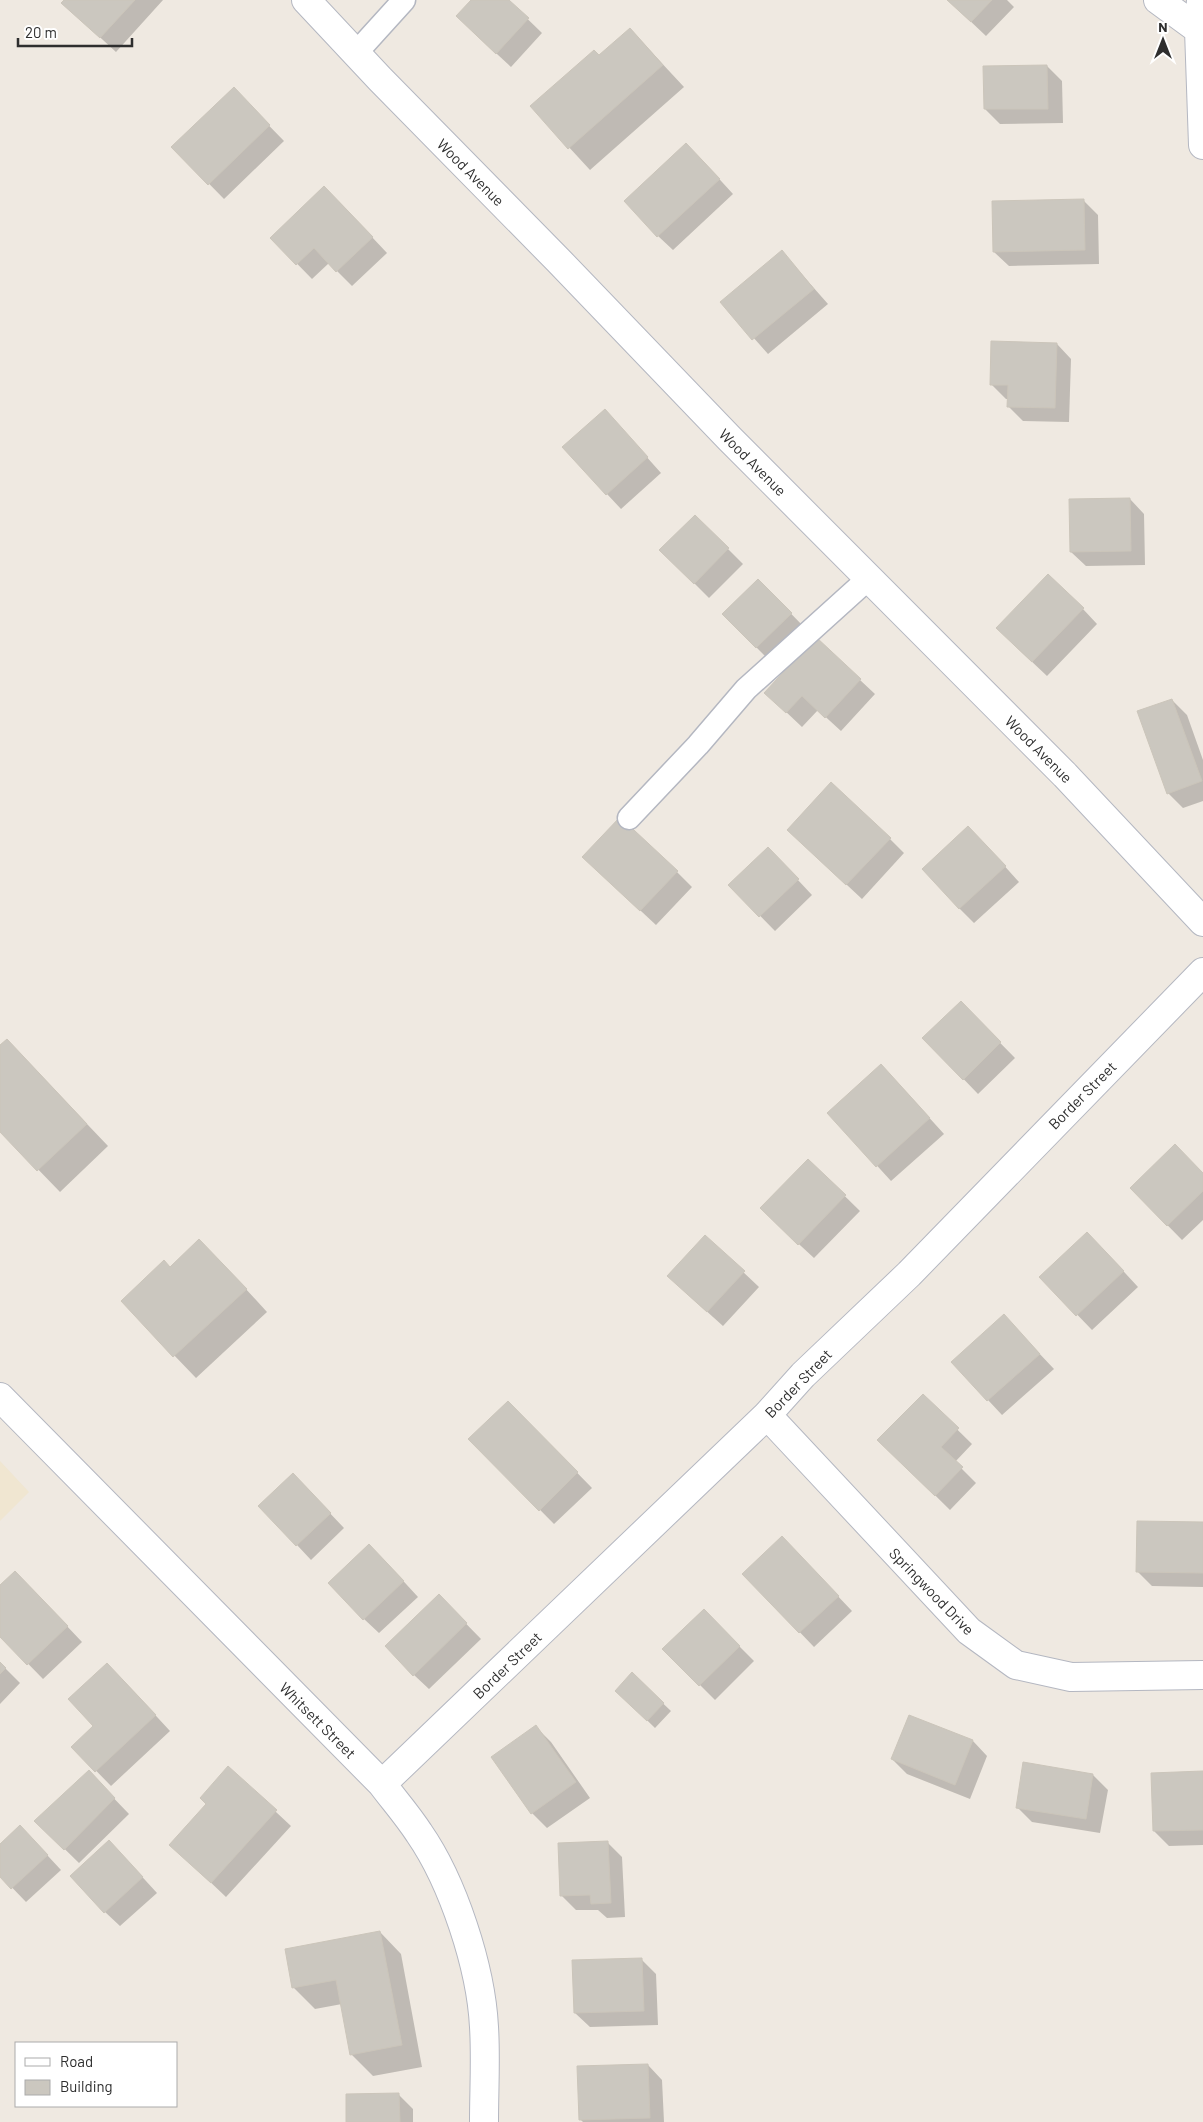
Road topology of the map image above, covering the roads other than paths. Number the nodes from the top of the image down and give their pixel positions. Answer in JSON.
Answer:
{"nodes":[{"id":1,"x":306,"y":0,"type":"edge"},
{"id":2,"x":404,"y":0,"type":"edge"},
{"id":3,"x":1158,"y":0,"type":"edge"},
{"id":4,"x":1201,"y":0,"type":"edge"},
{"id":5,"x":1199,"y":30,"type":"junction"},
{"id":6,"x":356,"y":53,"type":"junction"},
{"id":7,"x":1203,"y":145,"type":"edge"},
{"id":8,"x":869,"y":578,"type":"junction"},
{"id":9,"x":629,"y":818,"type":"dead end"},
{"id":10,"x":1203,"y":922,"type":"edge"},
{"id":11,"x":1203,"y":972,"type":"edge"},
{"id":12,"x":0,"y":1397,"type":"edge"},
{"id":13,"x":767,"y":1415,"type":"junction"},
{"id":14,"x":1203,"y":1675,"type":"edge"},
{"id":15,"x":382,"y":1784,"type":"junction"},
{"id":16,"x":484,"y":2122,"type":"edge"}],
"edges":[{"from":1,"to":6,"type":"street","name":"Wood Avenue"},
{"from":2,"to":6,"type":"lane"},
{"from":3,"to":5,"type":"street"},
{"from":4,"to":5,"type":"street"},
{"from":5,"to":7,"type":"street"},
{"from":6,"to":8,"type":"street","name":"Wood Avenue"},
{"from":8,"to":9,"type":"lane"},
{"from":8,"to":10,"type":"street","name":"Wood Avenue"},
{"from":11,"to":13,"type":"street","name":"Border Street"},
{"from":12,"to":15,"type":"street","name":"Whitsett Street"},
{"from":13,"to":14,"type":"street","name":"Springwood Drive"},
{"from":13,"to":15,"type":"street","name":"Border Street"},
{"from":15,"to":16,"type":"street","name":"Whitsett Street"}]}
